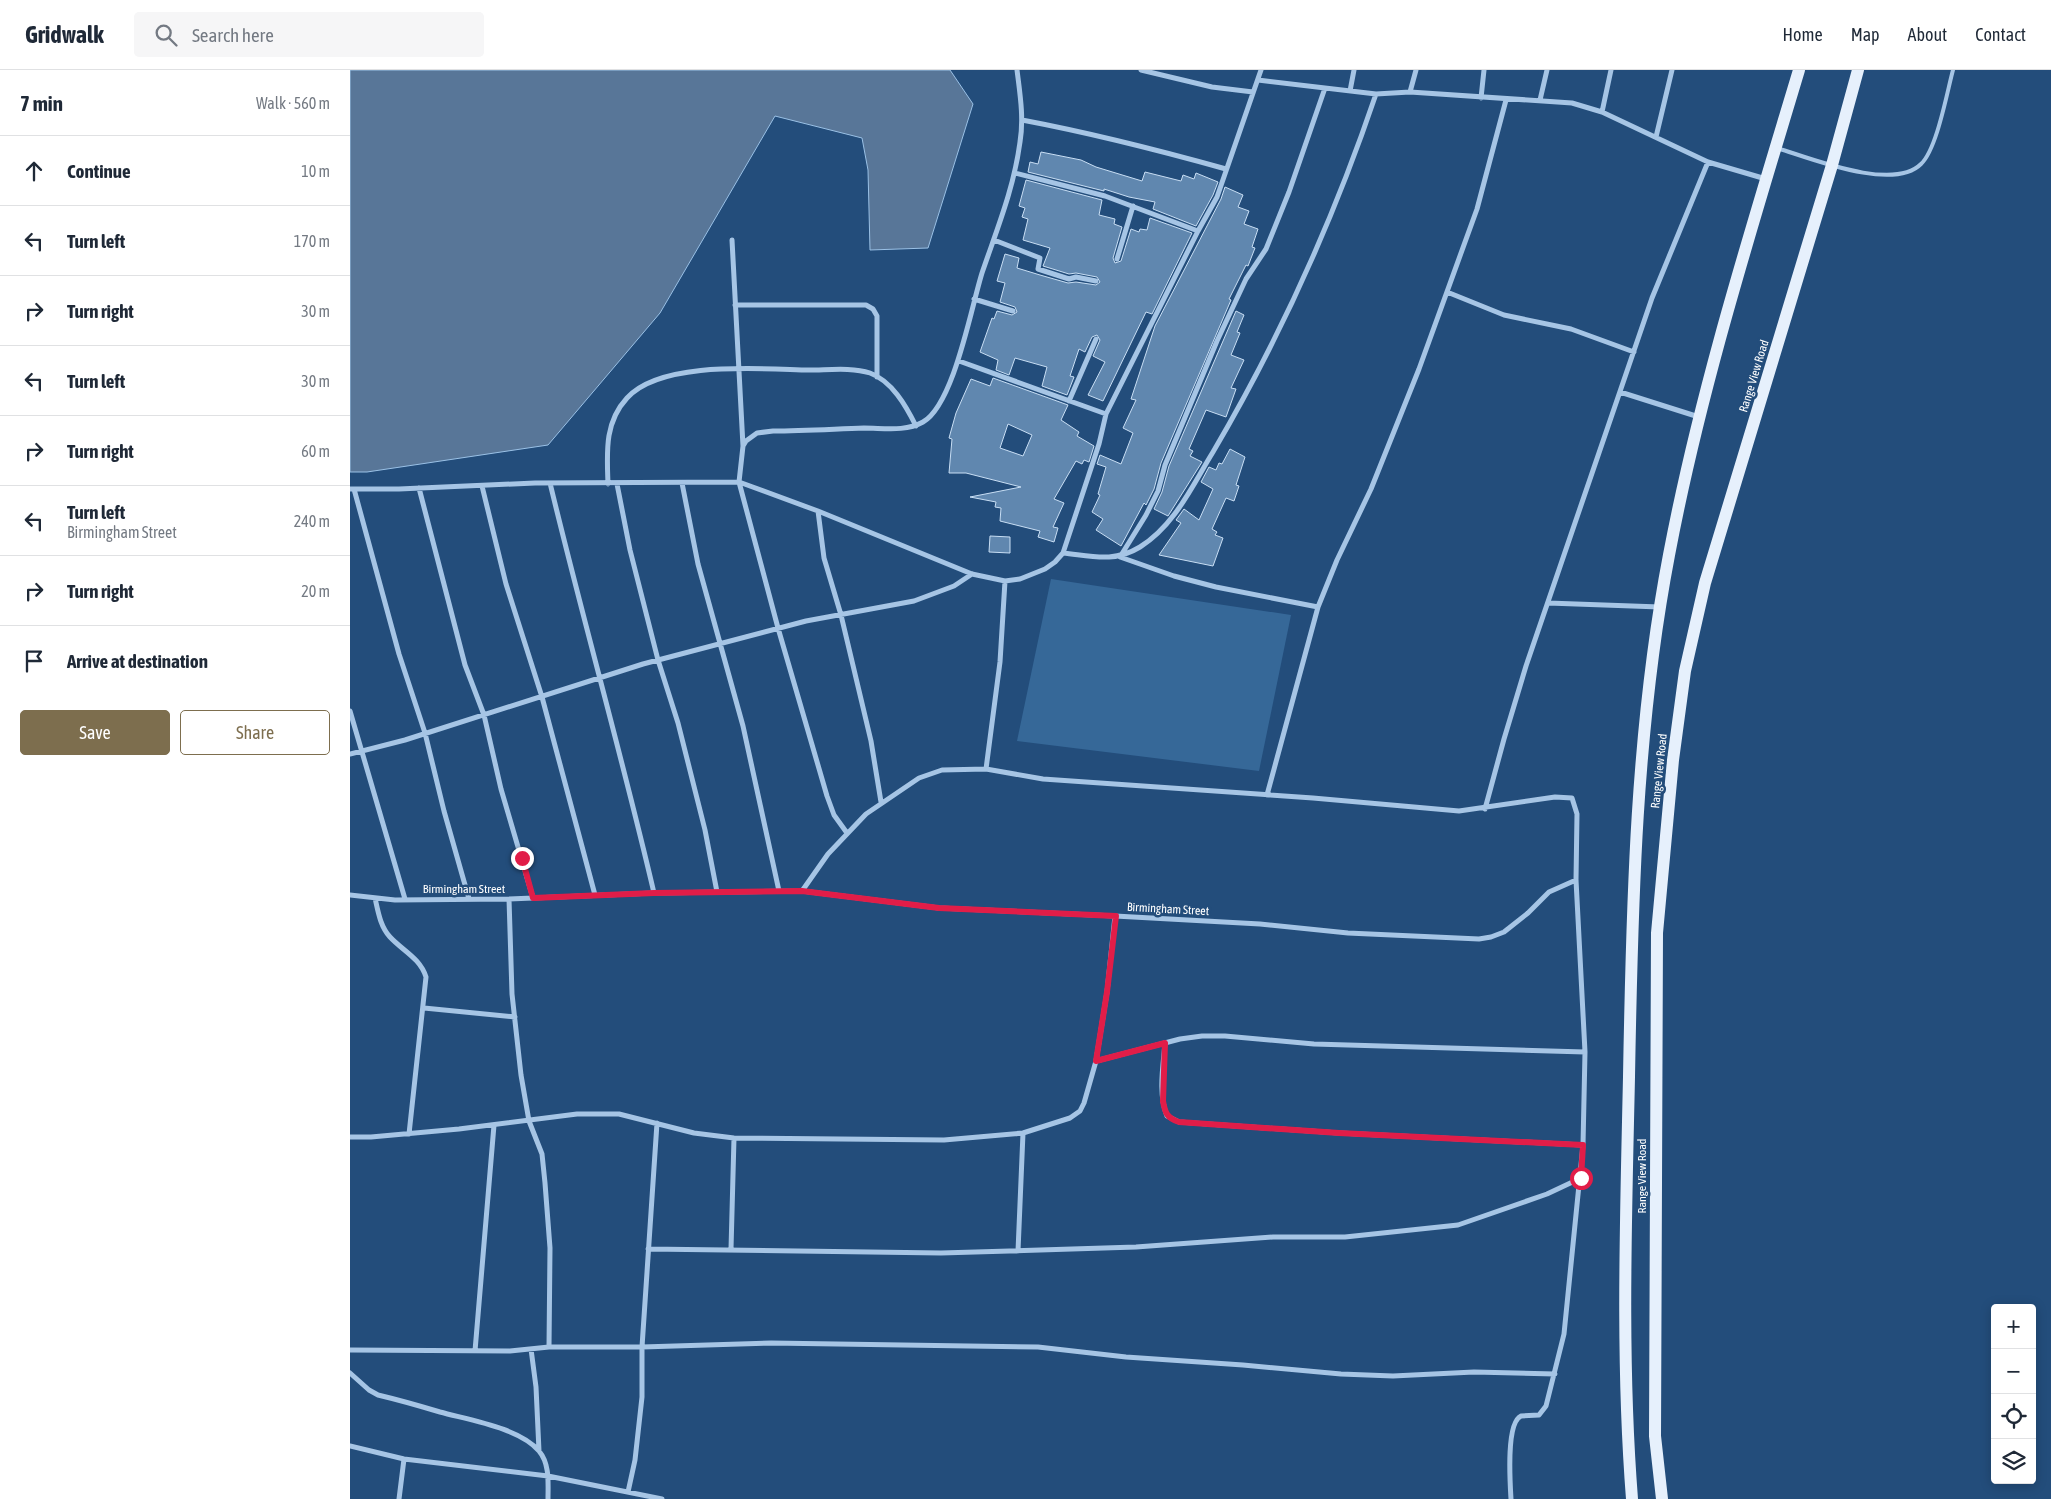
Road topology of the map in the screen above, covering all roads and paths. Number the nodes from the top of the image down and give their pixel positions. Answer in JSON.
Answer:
{"nodes":[{"id":1,"x":1017,"y":70,"type":"edge"},
{"id":2,"x":1141,"y":70,"type":"edge"},
{"id":3,"x":1261,"y":70,"type":"edge"},
{"id":4,"x":1354,"y":70,"type":"edge"},
{"id":5,"x":1416,"y":70,"type":"edge"},
{"id":6,"x":1484,"y":70,"type":"edge"},
{"id":7,"x":1547,"y":70,"type":"edge"},
{"id":8,"x":1611,"y":70,"type":"edge"},
{"id":9,"x":1672,"y":70,"type":"edge"},
{"id":10,"x":1799,"y":70,"type":"edge"},
{"id":11,"x":1858,"y":70,"type":"edge"},
{"id":12,"x":1953,"y":70,"type":"edge"},
{"id":13,"x":1258,"y":80,"type":"junction"},
{"id":14,"x":1325,"y":88,"type":"junction"},
{"id":15,"x":1350,"y":91,"type":"junction"},
{"id":16,"x":1253,"y":92,"type":"junction"},
{"id":17,"x":1410,"y":92,"type":"junction"},
{"id":18,"x":1376,"y":94,"type":"junction"},
{"id":19,"x":1481,"y":98,"type":"junction"},
{"id":20,"x":1506,"y":100,"type":"junction"},
{"id":21,"x":1540,"y":100,"type":"junction"},
{"id":22,"x":1602,"y":112,"type":"junction"},
{"id":23,"x":1022,"y":120,"type":"junction"},
{"id":24,"x":1656,"y":137,"type":"junction"},
{"id":25,"x":1776,"y":148,"type":"junction"},
{"id":26,"x":1708,"y":162,"type":"junction"},
{"id":27,"x":1832,"y":165,"type":"junction"},
{"id":28,"x":1226,"y":169,"type":"junction"},
{"id":29,"x":1015,"y":173,"type":"junction"},
{"id":30,"x":1766,"y":179,"type":"junction"},
{"id":31,"x":1133,"y":206,"type":"junction"},
{"id":32,"x":1198,"y":230,"type":"junction"},
{"id":33,"x":732,"y":240,"type":"dead end"},
{"id":34,"x":994,"y":240,"type":"junction"},
{"id":35,"x":1117,"y":259,"type":"dead end"},
{"id":36,"x":1096,"y":281,"type":"dead end"},
{"id":37,"x":1447,"y":292,"type":"junction"},
{"id":38,"x":974,"y":299,"type":"junction"},
{"id":39,"x":736,"y":305,"type":"junction"},
{"id":40,"x":1013,"y":311,"type":"dead end"},
{"id":41,"x":1096,"y":339,"type":"dead end"},
{"id":42,"x":1634,"y":352,"type":"junction"},
{"id":43,"x":959,"y":361,"type":"junction"},
{"id":44,"x":739,"y":369,"type":"junction"},
{"id":45,"x":877,"y":376,"type":"junction"},
{"id":46,"x":1620,"y":392,"type":"junction"},
{"id":47,"x":1069,"y":401,"type":"junction"},
{"id":48,"x":1106,"y":414,"type":"junction"},
{"id":49,"x":1700,"y":417,"type":"junction"},
{"id":50,"x":916,"y":426,"type":"junction"},
{"id":51,"x":743,"y":446,"type":"junction"},
{"id":52,"x":739,"y":482,"type":"junction"},
{"id":53,"x":682,"y":483,"type":"junction"},
{"id":54,"x":550,"y":484,"type":"junction"},
{"id":55,"x":608,"y":484,"type":"junction"},
{"id":56,"x":617,"y":484,"type":"junction"},
{"id":57,"x":482,"y":486,"type":"junction"},
{"id":58,"x":419,"y":488,"type":"junction"},
{"id":59,"x":352,"y":489,"type":"edge"},
{"id":60,"x":818,"y":511,"type":"junction"},
{"id":61,"x":1063,"y":553,"type":"junction"},
{"id":62,"x":1120,"y":557,"type":"junction"},
{"id":63,"x":972,"y":574,"type":"junction"},
{"id":64,"x":1005,"y":581,"type":"junction"},
{"id":65,"x":1548,"y":603,"type":"junction"},
{"id":66,"x":1318,"y":607,"type":"junction"},
{"id":67,"x":1661,"y":607,"type":"junction"},
{"id":68,"x":840,"y":615,"type":"junction"},
{"id":69,"x":778,"y":628,"type":"junction"},
{"id":70,"x":720,"y":644,"type":"junction"},
{"id":71,"x":658,"y":660,"type":"junction"},
{"id":72,"x":599,"y":679,"type":"junction"},
{"id":73,"x":542,"y":697,"type":"junction"},
{"id":74,"x":350,"y":711,"type":"edge"},
{"id":75,"x":484,"y":715,"type":"junction"},
{"id":76,"x":425,"y":733,"type":"junction"},
{"id":77,"x":361,"y":751,"type":"junction"},
{"id":78,"x":350,"y":754,"type":"edge"},
{"id":79,"x":986,"y":769,"type":"junction"},
{"id":80,"x":1267,"y":795,"type":"junction"},
{"id":81,"x":881,"y":802,"type":"junction"},
{"id":82,"x":1485,"y":809,"type":"junction"},
{"id":83,"x":847,"y":833,"type":"junction"},
{"id":84,"x":1576,"y":880,"type":"junction"},
{"id":85,"x":779,"y":891,"type":"junction"},
{"id":86,"x":802,"y":891,"type":"junction"},
{"id":87,"x":716,"y":892,"type":"junction"},
{"id":88,"x":654,"y":893,"type":"junction"},
{"id":89,"x":350,"y":895,"type":"edge"},
{"id":90,"x":595,"y":896,"type":"junction"},
{"id":91,"x":375,"y":898,"type":"junction"},
{"id":92,"x":533,"y":898,"type":"junction"},
{"id":93,"x":405,"y":899,"type":"junction"},
{"id":94,"x":469,"y":899,"type":"junction"},
{"id":95,"x":509,"y":899,"type":"junction"},
{"id":96,"x":1116,"y":916,"type":"junction"},
{"id":97,"x":424,"y":1008,"type":"junction"},
{"id":98,"x":515,"y":1017,"type":"junction"},
{"id":99,"x":1165,"y":1043,"type":"junction"},
{"id":100,"x":1585,"y":1052,"type":"junction"},
{"id":101,"x":1096,"y":1061,"type":"junction"},
{"id":102,"x":529,"y":1121,"type":"junction"},
{"id":103,"x":657,"y":1123,"type":"junction"},
{"id":104,"x":494,"y":1125,"type":"junction"},
{"id":105,"x":410,"y":1134,"type":"junction"},
{"id":106,"x":1023,"y":1134,"type":"junction"},
{"id":107,"x":350,"y":1137,"type":"edge"},
{"id":108,"x":734,"y":1138,"type":"junction"},
{"id":109,"x":1583,"y":1145,"type":"junction"},
{"id":110,"x":1581,"y":1178,"type":"junction"},
{"id":111,"x":648,"y":1249,"type":"junction"},
{"id":112,"x":731,"y":1249,"type":"junction"},
{"id":113,"x":1018,"y":1250,"type":"junction"},
{"id":114,"x":549,"y":1346,"type":"junction"},
{"id":115,"x":642,"y":1347,"type":"junction"},
{"id":116,"x":531,"y":1349,"type":"junction"},
{"id":117,"x":350,"y":1350,"type":"edge"},
{"id":118,"x":475,"y":1351,"type":"junction"},
{"id":119,"x":350,"y":1373,"type":"edge"},
{"id":120,"x":1555,"y":1374,"type":"junction"},
{"id":121,"x":350,"y":1446,"type":"edge"},
{"id":122,"x":539,"y":1451,"type":"junction"},
{"id":123,"x":404,"y":1459,"type":"junction"},
{"id":124,"x":548,"y":1476,"type":"junction"},
{"id":125,"x":628,"y":1492,"type":"junction"},
{"id":126,"x":399,"y":1499,"type":"edge"},
{"id":127,"x":548,"y":1499,"type":"edge"},
{"id":128,"x":662,"y":1499,"type":"edge"},
{"id":129,"x":1510,"y":1499,"type":"edge"},
{"id":130,"x":1632,"y":1499,"type":"edge"},
{"id":131,"x":1662,"y":1499,"type":"edge"}],
"edges":[{"from":1,"to":23,"type":"street"},
{"from":2,"to":16,"type":"street"},
{"from":3,"to":13,"type":"street"},
{"from":4,"to":15,"type":"street"},
{"from":5,"to":17,"type":"street"},
{"from":6,"to":19,"type":"street"},
{"from":7,"to":21,"type":"street"},
{"from":8,"to":22,"type":"street"},
{"from":9,"to":24,"type":"street"},
{"from":10,"to":25,"type":"main road","name":"Range View Road"},
{"from":11,"to":27,"type":"main road","name":"Range View Road"},
{"from":12,"to":27,"type":"lane"},
{"from":13,"to":14,"type":"street"},
{"from":13,"to":16,"type":"street"},
{"from":14,"to":15,"type":"street"},
{"from":14,"to":62,"type":"street"},
{"from":15,"to":18,"type":"street"},
{"from":16,"to":28,"type":"street"},
{"from":17,"to":18,"type":"street"},
{"from":17,"to":19,"type":"street"},
{"from":18,"to":62,"type":"street"},
{"from":19,"to":20,"type":"street"},
{"from":20,"to":21,"type":"street"},
{"from":20,"to":37,"type":"street"},
{"from":21,"to":22,"type":"street"},
{"from":22,"to":24,"type":"street"},
{"from":23,"to":28,"type":"street"},
{"from":23,"to":29,"type":"street"},
{"from":24,"to":26,"type":"street"},
{"from":25,"to":27,"type":"lane"},
{"from":25,"to":30,"type":"main road","name":"Range View Road"},
{"from":26,"to":30,"type":"street"},
{"from":26,"to":42,"type":"street"},
{"from":27,"to":131,"type":"main road","name":"Range View Road"},
{"from":28,"to":32,"type":"street"},
{"from":29,"to":31,"type":"street"},
{"from":29,"to":34,"type":"street"},
{"from":30,"to":49,"type":"main road","name":"Range View Road"},
{"from":31,"to":32,"type":"street"},
{"from":31,"to":35,"type":"street"},
{"from":32,"to":48,"type":"street"},
{"from":33,"to":39,"type":"street"},
{"from":34,"to":36,"type":"street"},
{"from":34,"to":38,"type":"street"},
{"from":37,"to":42,"type":"street"},
{"from":37,"to":66,"type":"street"},
{"from":38,"to":40,"type":"street"},
{"from":38,"to":43,"type":"street"},
{"from":39,"to":44,"type":"street"},
{"from":39,"to":45,"type":"street"},
{"from":41,"to":47,"type":"street"},
{"from":42,"to":46,"type":"street"},
{"from":43,"to":47,"type":"street"},
{"from":43,"to":50,"type":"street"},
{"from":44,"to":45,"type":"street"},
{"from":44,"to":51,"type":"street"},
{"from":44,"to":55,"type":"street"},
{"from":45,"to":50,"type":"street"},
{"from":46,"to":49,"type":"street"},
{"from":46,"to":65,"type":"street"},
{"from":47,"to":48,"type":"street"},
{"from":48,"to":61,"type":"street"},
{"from":49,"to":67,"type":"main road","name":"Range View Road"},
{"from":50,"to":51,"type":"street"},
{"from":51,"to":52,"type":"street"},
{"from":52,"to":53,"type":"street"},
{"from":52,"to":60,"type":"street"},
{"from":52,"to":69,"type":"street"},
{"from":53,"to":56,"type":"street"},
{"from":53,"to":70,"type":"street"},
{"from":54,"to":55,"type":"street"},
{"from":54,"to":57,"type":"street"},
{"from":54,"to":72,"type":"street"},
{"from":55,"to":56,"type":"street"},
{"from":56,"to":71,"type":"street"},
{"from":57,"to":58,"type":"street"},
{"from":57,"to":73,"type":"street"},
{"from":58,"to":59,"type":"street"},
{"from":58,"to":75,"type":"street"},
{"from":59,"to":76,"type":"street"},
{"from":60,"to":63,"type":"street"},
{"from":60,"to":68,"type":"street"},
{"from":61,"to":62,"type":"street"},
{"from":61,"to":64,"type":"street"},
{"from":62,"to":66,"type":"street"},
{"from":63,"to":64,"type":"street"},
{"from":63,"to":68,"type":"street"},
{"from":64,"to":79,"type":"street"},
{"from":65,"to":67,"type":"street"},
{"from":65,"to":82,"type":"street"},
{"from":66,"to":80,"type":"street"},
{"from":67,"to":130,"type":"main road","name":"Range View Road"},
{"from":68,"to":69,"type":"street"},
{"from":68,"to":81,"type":"street"},
{"from":69,"to":70,"type":"street"},
{"from":69,"to":83,"type":"street"},
{"from":70,"to":71,"type":"street"},
{"from":70,"to":85,"type":"street"},
{"from":71,"to":72,"type":"street"},
{"from":71,"to":87,"type":"street"},
{"from":72,"to":73,"type":"street"},
{"from":72,"to":88,"type":"street"},
{"from":73,"to":75,"type":"street"},
{"from":73,"to":90,"type":"street"},
{"from":74,"to":77,"type":"street"},
{"from":75,"to":76,"type":"street"},
{"from":75,"to":92,"type":"street"},
{"from":76,"to":77,"type":"street"},
{"from":76,"to":94,"type":"street"},
{"from":77,"to":78,"type":"street"},
{"from":77,"to":93,"type":"street"},
{"from":79,"to":80,"type":"street"},
{"from":79,"to":81,"type":"street"},
{"from":80,"to":82,"type":"street"},
{"from":81,"to":83,"type":"street"},
{"from":82,"to":84,"type":"street"},
{"from":83,"to":86,"type":"street"},
{"from":84,"to":96,"type":"street","name":"Birmingham Street"},
{"from":84,"to":100,"type":"street"},
{"from":85,"to":86,"type":"street","name":"Birmingham Street"},
{"from":85,"to":87,"type":"street","name":"Birmingham Street"},
{"from":86,"to":96,"type":"street","name":"Birmingham Street"},
{"from":87,"to":88,"type":"street","name":"Birmingham Street"},
{"from":88,"to":90,"type":"street","name":"Birmingham Street"},
{"from":89,"to":91,"type":"street","name":"Birmingham Street"},
{"from":90,"to":92,"type":"street","name":"Birmingham Street"},
{"from":91,"to":93,"type":"street","name":"Birmingham Street"},
{"from":91,"to":97,"type":"street"},
{"from":92,"to":95,"type":"street","name":"Birmingham Street"},
{"from":93,"to":94,"type":"street","name":"Birmingham Street"},
{"from":94,"to":95,"type":"street","name":"Birmingham Street"},
{"from":95,"to":98,"type":"street"},
{"from":96,"to":101,"type":"street"},
{"from":97,"to":98,"type":"street"},
{"from":97,"to":105,"type":"street"},
{"from":98,"to":102,"type":"street"},
{"from":99,"to":100,"type":"street"},
{"from":99,"to":101,"type":"street"},
{"from":99,"to":109,"type":"street"},
{"from":100,"to":109,"type":"street"},
{"from":101,"to":106,"type":"street"},
{"from":102,"to":103,"type":"street"},
{"from":102,"to":104,"type":"street"},
{"from":102,"to":114,"type":"street"},
{"from":103,"to":108,"type":"street"},
{"from":103,"to":111,"type":"street"},
{"from":104,"to":105,"type":"street"},
{"from":104,"to":118,"type":"street"},
{"from":105,"to":107,"type":"street"},
{"from":106,"to":108,"type":"street"},
{"from":106,"to":113,"type":"street"},
{"from":108,"to":112,"type":"street"},
{"from":109,"to":110,"type":"street"},
{"from":110,"to":113,"type":"street"},
{"from":110,"to":120,"type":"street"},
{"from":111,"to":112,"type":"street"},
{"from":111,"to":115,"type":"street"},
{"from":112,"to":113,"type":"street"},
{"from":114,"to":115,"type":"street"},
{"from":114,"to":116,"type":"street"},
{"from":115,"to":120,"type":"street"},
{"from":115,"to":125,"type":"street"},
{"from":116,"to":118,"type":"street"},
{"from":116,"to":122,"type":"street"},
{"from":117,"to":118,"type":"street"},
{"from":119,"to":122,"type":"street"},
{"from":120,"to":129,"type":"street"},
{"from":121,"to":123,"type":"street"},
{"from":122,"to":124,"type":"street"},
{"from":123,"to":124,"type":"street"},
{"from":123,"to":126,"type":"street"},
{"from":124,"to":125,"type":"street"},
{"from":124,"to":127,"type":"street"},
{"from":125,"to":128,"type":"street"}]}
